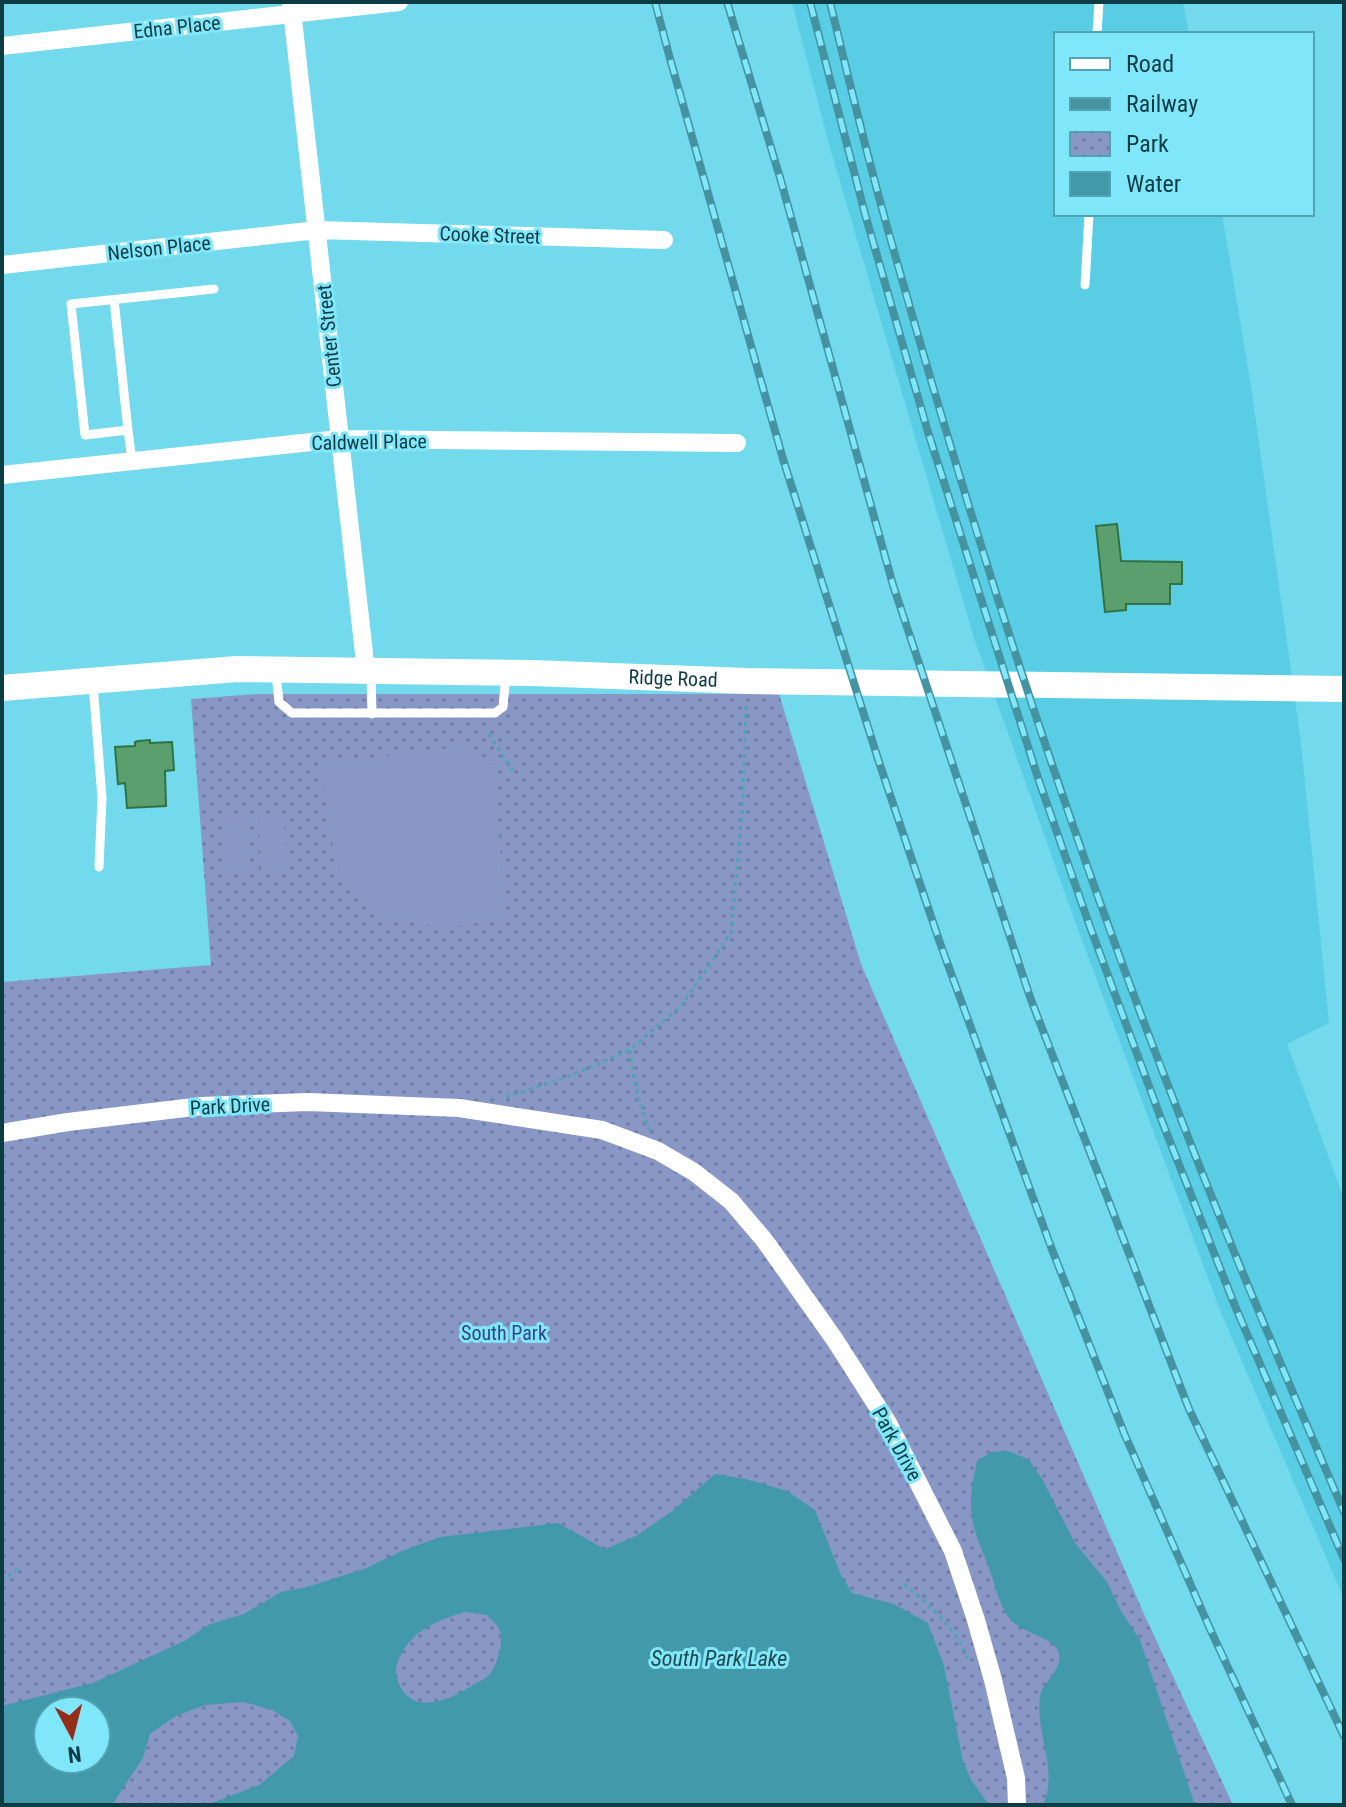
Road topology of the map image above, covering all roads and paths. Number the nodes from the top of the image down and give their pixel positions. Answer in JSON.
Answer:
{"nodes":[{"id":1,"x":399,"y":2,"type":"edge"},
{"id":2,"x":1099,"y":2,"type":"edge"},
{"id":3,"x":292,"y":8,"type":"edge"},
{"id":4,"x":1097,"y":32,"type":"edge"},
{"id":5,"x":2,"y":46,"type":"edge"},
{"id":6,"x":1089,"y":216,"type":"edge"},
{"id":7,"x":317,"y":230,"type":"junction"},
{"id":8,"x":664,"y":240,"type":"dead end"},
{"id":9,"x":2,"y":265,"type":"edge"},
{"id":10,"x":1085,"y":285,"type":"dead end"},
{"id":11,"x":214,"y":289,"type":"dead end"},
{"id":12,"x":114,"y":300,"type":"junction"},
{"id":13,"x":128,"y":430,"type":"junction"},
{"id":14,"x":340,"y":439,"type":"junction"},
{"id":15,"x":737,"y":443,"type":"dead end"},
{"id":16,"x":132,"y":461,"type":"junction"},
{"id":17,"x":2,"y":475,"type":"edge"},
{"id":18,"x":275,"y":669,"type":"junction"},
{"id":19,"x":369,"y":671,"type":"junction"},
{"id":20,"x":506,"y":673,"type":"junction"},
{"id":21,"x":92,"y":681,"type":"junction"},
{"id":22,"x":747,"y":681,"type":"junction"},
{"id":23,"x":2,"y":688,"type":"edge"},
{"id":24,"x":1344,"y":689,"type":"edge"},
{"id":25,"x":372,"y":714,"type":"junction"},
{"id":26,"x":489,"y":734,"type":"dead end"},
{"id":27,"x":513,"y":771,"type":"dead end"},
{"id":28,"x":99,"y":867,"type":"dead end"},
{"id":29,"x":630,"y":1050,"type":"junction"},
{"id":30,"x":503,"y":1098,"type":"dead end"},
{"id":31,"x":2,"y":1133,"type":"edge"},
{"id":32,"x":658,"y":1151,"type":"junction"},
{"id":33,"x":19,"y":1569,"type":"dead end"},
{"id":34,"x":2,"y":1581,"type":"edge"},
{"id":35,"x":904,"y":1584,"type":"dead end"},
{"id":36,"x":971,"y":1666,"type":"dead end"},
{"id":37,"x":1017,"y":1802,"type":"edge"}],
"edges":[{"from":1,"to":3,"type":"street","name":"Edna Place"},
{"from":2,"to":4,"type":"lane"},
{"from":3,"to":5,"type":"street","name":"Edna Place"},
{"from":3,"to":7,"type":"street","name":"Center Street"},
{"from":6,"to":10,"type":"lane"},
{"from":7,"to":8,"type":"street","name":"Cooke Street"},
{"from":7,"to":9,"type":"street","name":"Nelson Place"},
{"from":7,"to":14,"type":"street","name":"Center Street"},
{"from":11,"to":12,"type":"lane"},
{"from":12,"to":13,"type":"lane"},
{"from":12,"to":13,"type":"lane"},
{"from":13,"to":16,"type":"lane"},
{"from":14,"to":15,"type":"street","name":"Caldwell Place"},
{"from":14,"to":16,"type":"street","name":"Caldwell Place"},
{"from":14,"to":19,"type":"street","name":"Center Street"},
{"from":16,"to":17,"type":"street","name":"Caldwell Place"},
{"from":18,"to":19,"type":"main road","name":"Ridge Road"},
{"from":18,"to":21,"type":"main road","name":"Ridge Road"},
{"from":18,"to":25,"type":"lane"},
{"from":19,"to":20,"type":"main road","name":"Ridge Road"},
{"from":19,"to":25,"type":"lane"},
{"from":20,"to":22,"type":"main road","name":"Ridge Road"},
{"from":20,"to":25,"type":"lane"},
{"from":21,"to":23,"type":"main road","name":"Ridge Road"},
{"from":21,"to":28,"type":"lane"},
{"from":22,"to":24,"type":"main road","name":"Ridge Road"},
{"from":22,"to":29,"type":"path"},
{"from":26,"to":27,"type":"path"},
{"from":29,"to":30,"type":"path"},
{"from":29,"to":32,"type":"path"},
{"from":31,"to":32,"type":"street","name":"Park Drive"},
{"from":32,"to":37,"type":"street","name":"Park Drive"},
{"from":33,"to":34,"type":"path"},
{"from":35,"to":36,"type":"path"}]}
